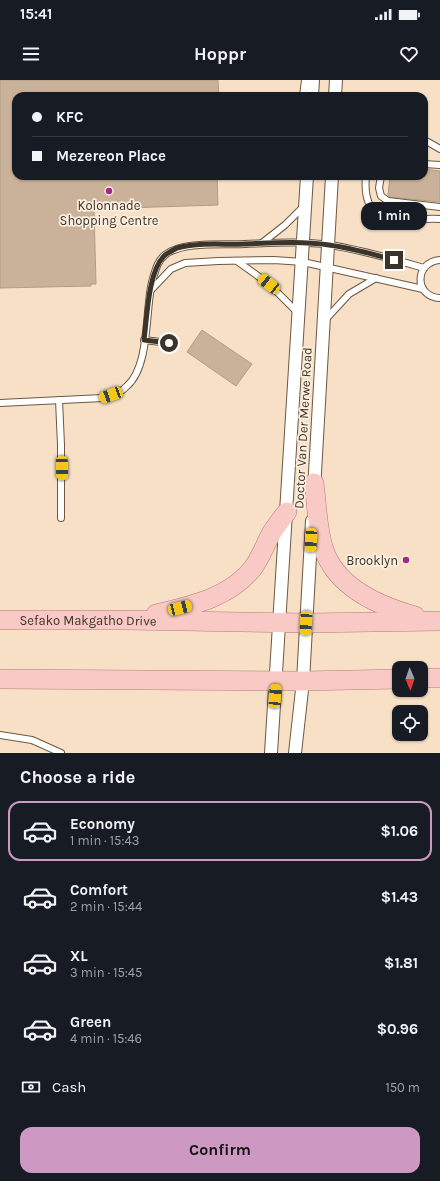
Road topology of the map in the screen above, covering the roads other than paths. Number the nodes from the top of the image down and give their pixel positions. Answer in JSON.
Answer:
{"nodes":[{"id":1,"x":305,"y":80,"type":"edge"},
{"id":2,"x":313,"y":80,"type":"edge"},
{"id":3,"x":336,"y":80,"type":"edge"},
{"id":4,"x":304,"y":92,"type":"edge"},
{"id":5,"x":312,"y":92,"type":"edge"},
{"id":6,"x":335,"y":92,"type":"edge"},
{"id":7,"x":428,"y":142,"type":"edge"},
{"id":8,"x":440,"y":149,"type":"edge"},
{"id":9,"x":428,"y":164,"type":"edge"},
{"id":10,"x":440,"y":165,"type":"edge"},
{"id":11,"x":307,"y":180,"type":"edge"},
{"id":12,"x":332,"y":180,"type":"edge"},
{"id":13,"x":366,"y":180,"type":"edge"},
{"id":14,"x":380,"y":180,"type":"edge"},
{"id":15,"x":306,"y":203,"type":"junction"},
{"id":16,"x":440,"y":207,"type":"edge"},
{"id":17,"x":440,"y":219,"type":"edge"},
{"id":18,"x":262,"y":243,"type":"junction"},
{"id":19,"x":304,"y":243,"type":"junction"},
{"id":20,"x":328,"y":245,"type":"junction"},
{"id":21,"x":440,"y":259,"type":"edge"},
{"id":22,"x":237,"y":261,"type":"junction"},
{"id":23,"x":303,"y":262,"type":"junction"},
{"id":24,"x":327,"y":266,"type":"junction"},
{"id":25,"x":424,"y":268,"type":"junction"},
{"id":26,"x":376,"y":278,"type":"junction"},
{"id":27,"x":423,"y":288,"type":"junction"},
{"id":28,"x":150,"y":292,"type":"junction"},
{"id":29,"x":440,"y":298,"type":"edge"},
{"id":30,"x":299,"y":314,"type":"junction"},
{"id":31,"x":324,"y":322,"type":"junction"},
{"id":32,"x":144,"y":340,"type":"junction"},
{"id":33,"x":169,"y":343,"type":"dead end"},
{"id":34,"x":59,"y":400,"type":"junction"},
{"id":35,"x":0,"y":403,"type":"edge"},
{"id":36,"x":314,"y":483,"type":"junction"},
{"id":37,"x":286,"y":512,"type":"junction"},
{"id":38,"x":61,"y":518,"type":"dead end"},
{"id":39,"x":0,"y":620,"type":"edge"},
{"id":40,"x":125,"y":620,"type":"junction"},
{"id":41,"x":436,"y":621,"type":"edge"},
{"id":42,"x":279,"y":622,"type":"junction"},
{"id":43,"x":306,"y":623,"type":"junction"},
{"id":44,"x":428,"y":678,"type":"edge"},
{"id":45,"x":440,"y":678,"type":"edge"},
{"id":46,"x":0,"y":679,"type":"edge"},
{"id":47,"x":392,"y":679,"type":"edge"},
{"id":48,"x":276,"y":681,"type":"junction"},
{"id":49,"x":303,"y":681,"type":"junction"},
{"id":50,"x":0,"y":735,"type":"edge"},
{"id":51,"x":61,"y":753,"type":"edge"},
{"id":52,"x":271,"y":753,"type":"edge"},
{"id":53,"x":294,"y":753,"type":"edge"}],
"edges":[{"from":1,"to":4,"type":"lane"},
{"from":2,"to":5,"type":"street"},
{"from":3,"to":6,"type":"street"},
{"from":7,"to":8,"type":"lane"},
{"from":9,"to":10,"type":"lane"},
{"from":11,"to":15,"type":"street","name":"Doctor Van Der Merwe Road"},
{"from":12,"to":20,"type":"street","name":"Doctor Van Der Merwe Road"},
{"from":13,"to":17,"type":"lane"},
{"from":14,"to":16,"type":"lane"},
{"from":15,"to":18,"type":"lane"},
{"from":15,"to":19,"type":"street","name":"Doctor Van Der Merwe Road"},
{"from":18,"to":19,"type":"lane"},
{"from":18,"to":28,"type":"lane"},
{"from":19,"to":20,"type":"lane"},
{"from":19,"to":23,"type":"street","name":"Doctor Van Der Merwe Road"},
{"from":20,"to":24,"type":"street","name":"Doctor Van Der Merwe Road"},
{"from":20,"to":25,"type":"lane"},
{"from":21,"to":25,"type":"lane"},
{"from":22,"to":23,"type":"lane"},
{"from":22,"to":28,"type":"lane"},
{"from":22,"to":30,"type":"lane"},
{"from":23,"to":24,"type":"lane"},
{"from":23,"to":30,"type":"street","name":"Doctor Van Der Merwe Road"},
{"from":24,"to":26,"type":"lane"},
{"from":24,"to":31,"type":"street","name":"Doctor Van Der Merwe Road"},
{"from":25,"to":27,"type":"lane"},
{"from":26,"to":27,"type":"lane"},
{"from":26,"to":31,"type":"lane"},
{"from":27,"to":29,"type":"lane"},
{"from":28,"to":32,"type":"lane"},
{"from":30,"to":37,"type":"street","name":"Doctor Van Der Merwe Road"},
{"from":31,"to":36,"type":"street","name":"Doctor Van Der Merwe Road"},
{"from":32,"to":33,"type":"lane"},
{"from":32,"to":34,"type":"lane"},
{"from":34,"to":35,"type":"lane"},
{"from":34,"to":38,"type":"lane"},
{"from":36,"to":41,"type":"main road"},
{"from":36,"to":43,"type":"street","name":"Doctor Van Der Merwe Road"},
{"from":37,"to":40,"type":"main road"},
{"from":37,"to":42,"type":"street","name":"Doctor Van Der Merwe Road"},
{"from":39,"to":40,"type":"main road","name":"Sefako Makgatho Drive"},
{"from":40,"to":42,"type":"main road","name":"Sefako Makgatho Drive"},
{"from":41,"to":43,"type":"main road","name":"Sefako Makgatho Drive"},
{"from":42,"to":43,"type":"main road","name":"Sefako Makgatho Drive"},
{"from":42,"to":48,"type":"street","name":"Doctor Van Der Merwe Road"},
{"from":43,"to":49,"type":"street","name":"Doctor Van Der Merwe Road"},
{"from":44,"to":45,"type":"main road"},
{"from":46,"to":48,"type":"main road"},
{"from":47,"to":49,"type":"main road"},
{"from":48,"to":49,"type":"main road"},
{"from":48,"to":52,"type":"street","name":"Doctor Van Der Merwe Road"},
{"from":49,"to":53,"type":"street","name":"Doctor Van Der Merwe Road"},
{"from":50,"to":51,"type":"lane"}]}
